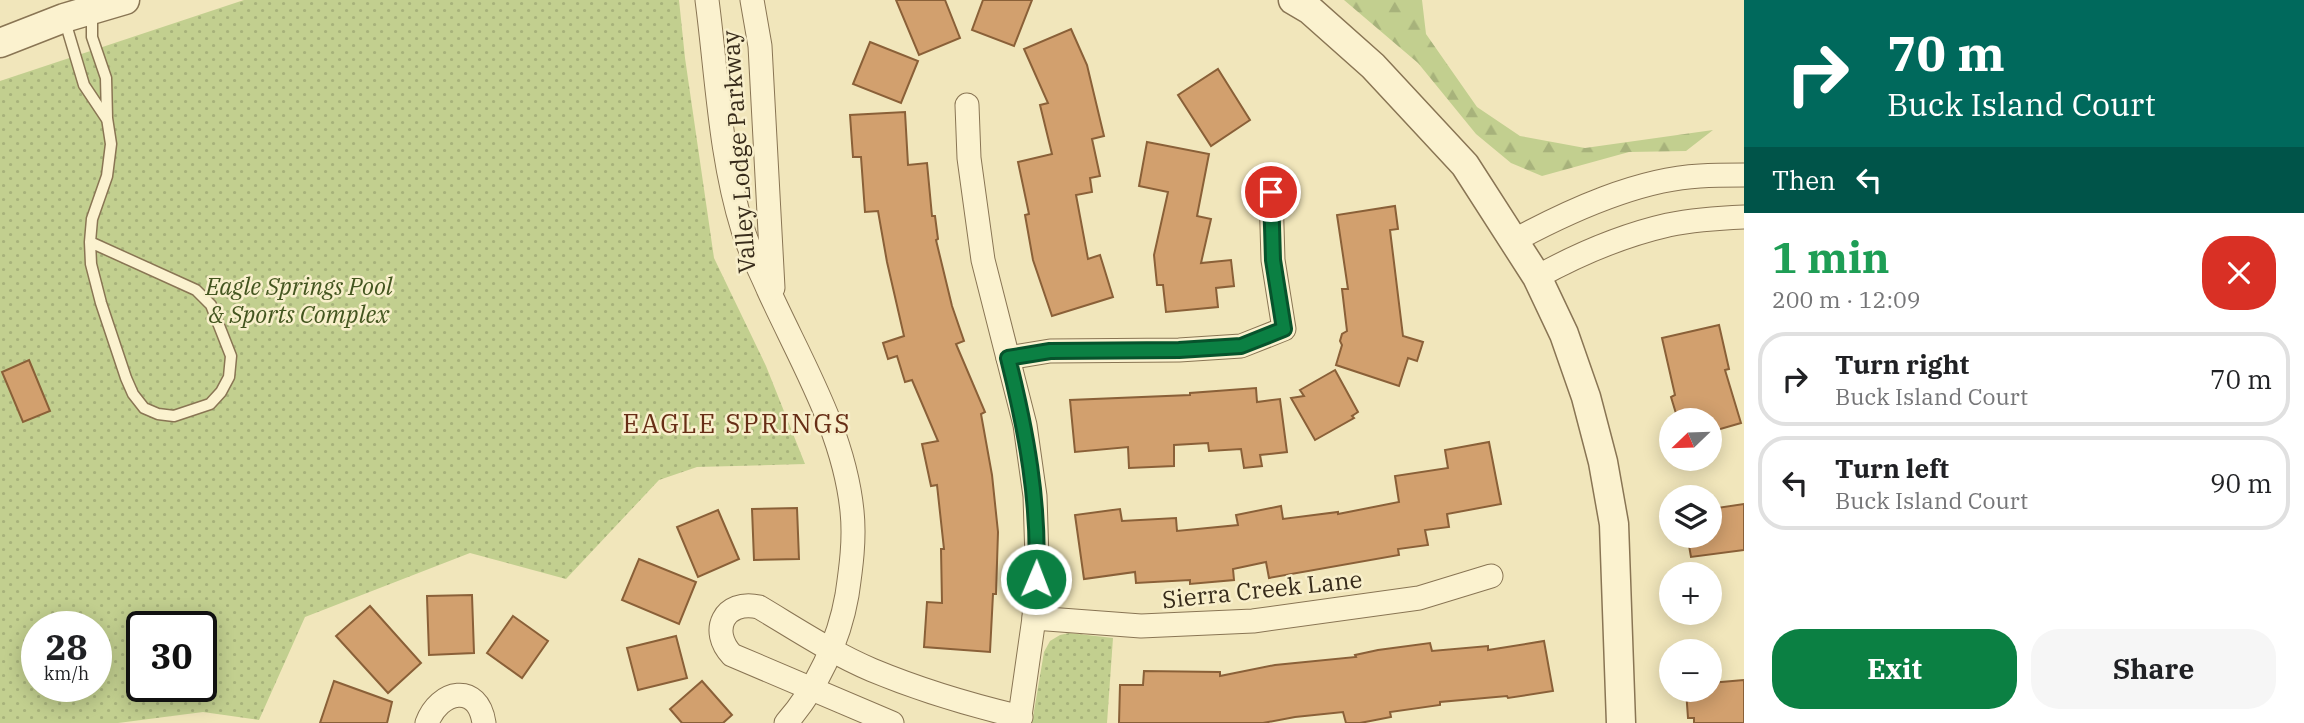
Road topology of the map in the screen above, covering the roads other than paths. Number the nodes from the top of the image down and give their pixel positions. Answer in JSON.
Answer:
{"nodes":[{"id":1,"x":125,"y":0,"type":"edge"},
{"id":2,"x":707,"y":0,"type":"edge"},
{"id":3,"x":752,"y":0,"type":"edge"},
{"id":4,"x":1293,"y":0,"type":"edge"},
{"id":5,"x":92,"y":4,"type":"edge"},
{"id":6,"x":62,"y":9,"type":"edge"},
{"id":7,"x":0,"y":43,"type":"edge"},
{"id":8,"x":967,"y":105,"type":"dead end"},
{"id":9,"x":107,"y":118,"type":"junction"},
{"id":10,"x":1744,"y":175,"type":"edge"},
{"id":11,"x":1271,"y":192,"type":"dead end"},
{"id":12,"x":1744,"y":217,"type":"edge"},
{"id":13,"x":1515,"y":240,"type":"junction"},
{"id":14,"x":90,"y":242,"type":"junction"},
{"id":15,"x":1537,"y":277,"type":"junction"},
{"id":16,"x":774,"y":301,"type":"junction"},
{"id":17,"x":1008,"y":358,"type":"junction"},
{"id":18,"x":1491,"y":576,"type":"dead end"},
{"id":19,"x":1034,"y":618,"type":"junction"},
{"id":20,"x":831,"y":650,"type":"junction"},
{"id":21,"x":810,"y":689,"type":"junction"},
{"id":22,"x":1020,"y":720,"type":"edge"},
{"id":23,"x":427,"y":723,"type":"edge"},
{"id":24,"x":484,"y":723,"type":"edge"},
{"id":25,"x":786,"y":723,"type":"edge"},
{"id":26,"x":892,"y":723,"type":"edge"},
{"id":27,"x":1621,"y":723,"type":"edge"}],
"edges":[{"from":1,"to":5,"type":"street"},
{"from":2,"to":16,"type":"street","name":"Valley Lodge Parkway"},
{"from":3,"to":16,"type":"street","name":"Valley Lodge Parkway"},
{"from":4,"to":13,"type":"street"},
{"from":5,"to":6,"type":"street"},
{"from":5,"to":9,"type":"lane"},
{"from":6,"to":7,"type":"street"},
{"from":6,"to":9,"type":"lane"},
{"from":8,"to":17,"type":"street"},
{"from":9,"to":14,"type":"lane"},
{"from":10,"to":13,"type":"street"},
{"from":11,"to":17,"type":"street"},
{"from":12,"to":15,"type":"street"},
{"from":13,"to":15,"type":"street"},
{"from":14,"to":14,"type":"lane"},
{"from":15,"to":27,"type":"street"},
{"from":16,"to":20,"type":"street","name":"Valley Lodge Parkway"},
{"from":17,"to":19,"type":"street"},
{"from":18,"to":19,"type":"street","name":"Sierra Creek Lane"},
{"from":19,"to":22,"type":"street"},
{"from":20,"to":21,"type":"street","name":"Valley Lodge Parkway"},
{"from":20,"to":21,"type":"street"},
{"from":20,"to":22,"type":"street"},
{"from":21,"to":25,"type":"street","name":"Valley Lodge Parkway"},
{"from":21,"to":26,"type":"street"},
{"from":23,"to":24,"type":"street"}]}
